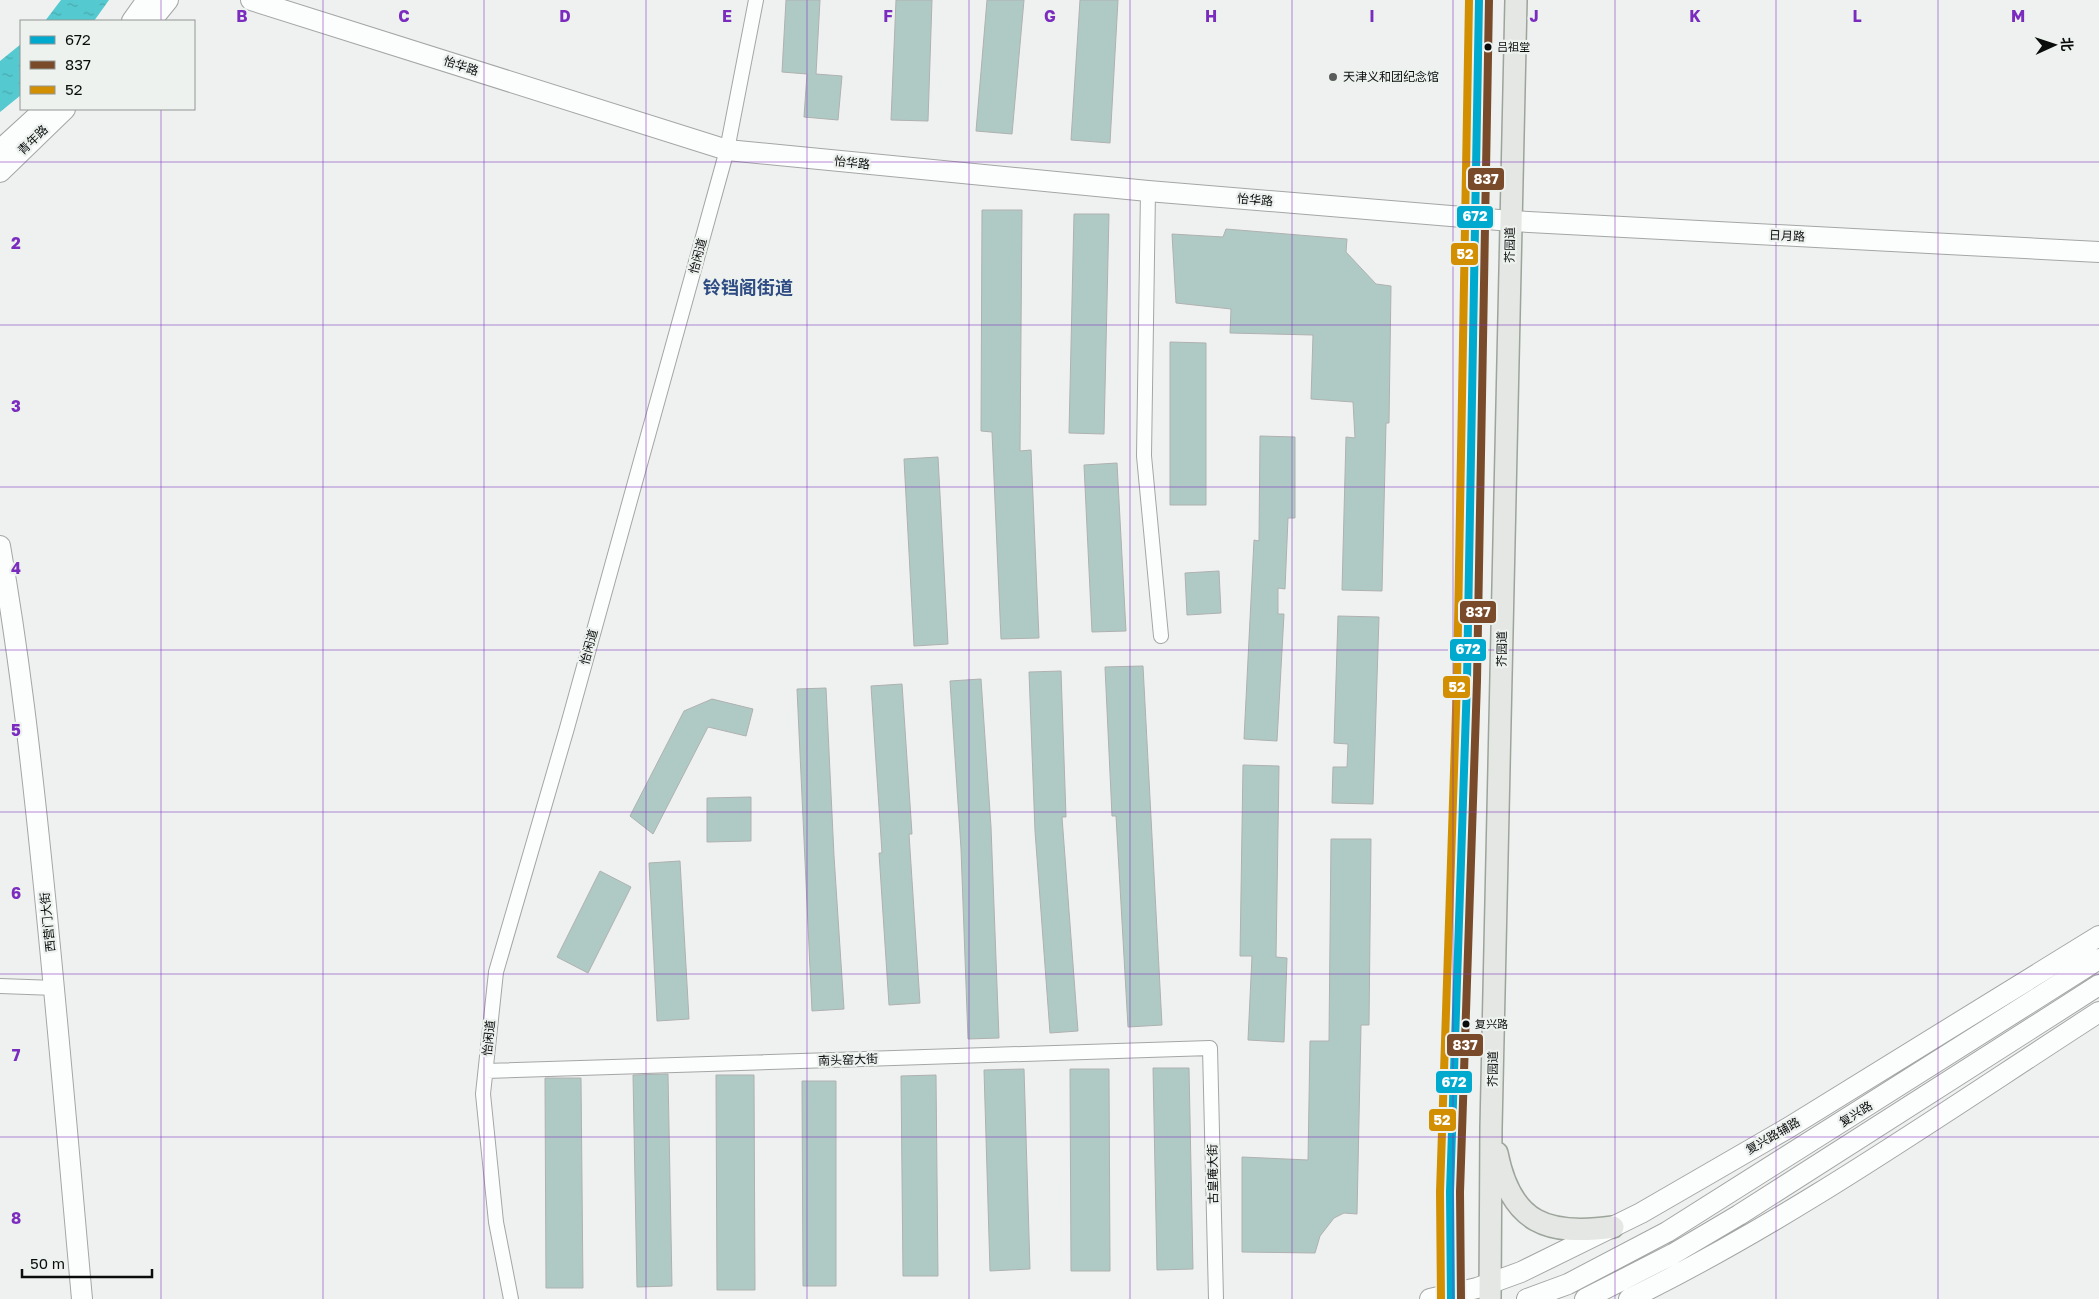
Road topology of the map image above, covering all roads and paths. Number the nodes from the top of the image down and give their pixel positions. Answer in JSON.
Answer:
{"nodes":[{"id":1,"x":147,"y":0,"type":"edge"},
{"id":2,"x":168,"y":0,"type":"edge"},
{"id":3,"x":251,"y":0,"type":"edge"},
{"id":4,"x":756,"y":0,"type":"edge"},
{"id":5,"x":1479,"y":0,"type":"edge"},
{"id":6,"x":1516,"y":0,"type":"edge"},
{"id":7,"x":133,"y":20,"type":"edge"},
{"id":8,"x":152,"y":20,"type":"edge"},
{"id":9,"x":44,"y":110,"type":"edge"},
{"id":10,"x":64,"y":110,"type":"edge"},
{"id":11,"x":0,"y":150,"type":"edge"},
{"id":12,"x":727,"y":150,"type":"junction"},
{"id":13,"x":0,"y":172,"type":"edge"},
{"id":14,"x":1148,"y":191,"type":"junction"},
{"id":15,"x":1475,"y":217,"type":"junction"},
{"id":16,"x":1511,"y":221,"type":"junction"},
{"id":17,"x":2099,"y":252,"type":"edge"},
{"id":18,"x":0,"y":546,"type":"edge"},
{"id":19,"x":1162,"y":636,"type":"dead end"},
{"id":20,"x":2099,"y":936,"type":"edge"},
{"id":21,"x":2099,"y":959,"type":"edge"},
{"id":22,"x":0,"y":986,"type":"edge"},
{"id":23,"x":2099,"y":986,"type":"edge"},
{"id":24,"x":54,"y":988,"type":"junction"},
{"id":25,"x":2099,"y":1012,"type":"edge"},
{"id":26,"x":1210,"y":1048,"type":"joint"},
{"id":27,"x":486,"y":1071,"type":"junction"},
{"id":28,"x":1892,"y":1092,"type":"junction"},
{"id":29,"x":1492,"y":1128,"type":"junction"},
{"id":30,"x":1788,"y":1128,"type":"junction"},
{"id":31,"x":1614,"y":1227,"type":"junction"},
{"id":32,"x":1490,"y":1291,"type":"edge"},
{"id":33,"x":1451,"y":1297,"type":"edge"},
{"id":34,"x":82,"y":1299,"type":"edge"},
{"id":35,"x":511,"y":1299,"type":"edge"},
{"id":36,"x":1216,"y":1299,"type":"edge"},
{"id":37,"x":1430,"y":1299,"type":"edge"},
{"id":38,"x":1527,"y":1299,"type":"edge"},
{"id":39,"x":1585,"y":1299,"type":"edge"},
{"id":40,"x":1628,"y":1299,"type":"edge"}],
"edges":[{"from":1,"to":7,"type":"street"},
{"from":2,"to":8,"type":"street"},
{"from":3,"to":12,"type":"street","name":"怡华路"},
{"from":4,"to":12,"type":"street","name":"怡闲道"},
{"from":5,"to":15,"type":"main road"},
{"from":6,"to":16,"type":"main road","name":"芥园道"},
{"from":9,"to":11,"type":"street","name":"青年路"},
{"from":10,"to":13,"type":"street","name":"青年路"},
{"from":12,"to":14,"type":"street","name":"怡华路"},
{"from":12,"to":27,"type":"street","name":"怡闲道"},
{"from":14,"to":15,"type":"street","name":"怡华路"},
{"from":14,"to":19,"type":"street"},
{"from":15,"to":16,"type":"street","name":"日月路"},
{"from":15,"to":33,"type":"main road"},
{"from":16,"to":17,"type":"street","name":"日月路"},
{"from":16,"to":29,"type":"main road","name":"芥园道"},
{"from":18,"to":24,"type":"street","name":"西营门大街"},
{"from":20,"to":30,"type":"street","name":"复兴路辅路"},
{"from":21,"to":28,"type":"street","name":"复兴路"},
{"from":22,"to":24,"type":"street"},
{"from":23,"to":39,"type":"street","name":"复兴路"},
{"from":24,"to":34,"type":"street","name":"西营门大街"},
{"from":25,"to":40,"type":"street"},
{"from":26,"to":27,"type":"street","name":"南头窑大街"},
{"from":26,"to":36,"type":"street","name":"古皇庵大街"},
{"from":27,"to":35,"type":"street","name":"怡闲道"},
{"from":28,"to":30,"type":"street"},
{"from":28,"to":38,"type":"street","name":"复兴路"},
{"from":29,"to":31,"type":"main road"},
{"from":29,"to":32,"type":"main road","name":"芥园道"},
{"from":30,"to":31,"type":"street","name":"复兴路辅路"},
{"from":31,"to":32,"type":"street","name":"复兴路辅路"},
{"from":32,"to":33,"type":"street","name":"复兴路辅路"},
{"from":33,"to":37,"type":"street","name":"复兴路辅路"}]}
